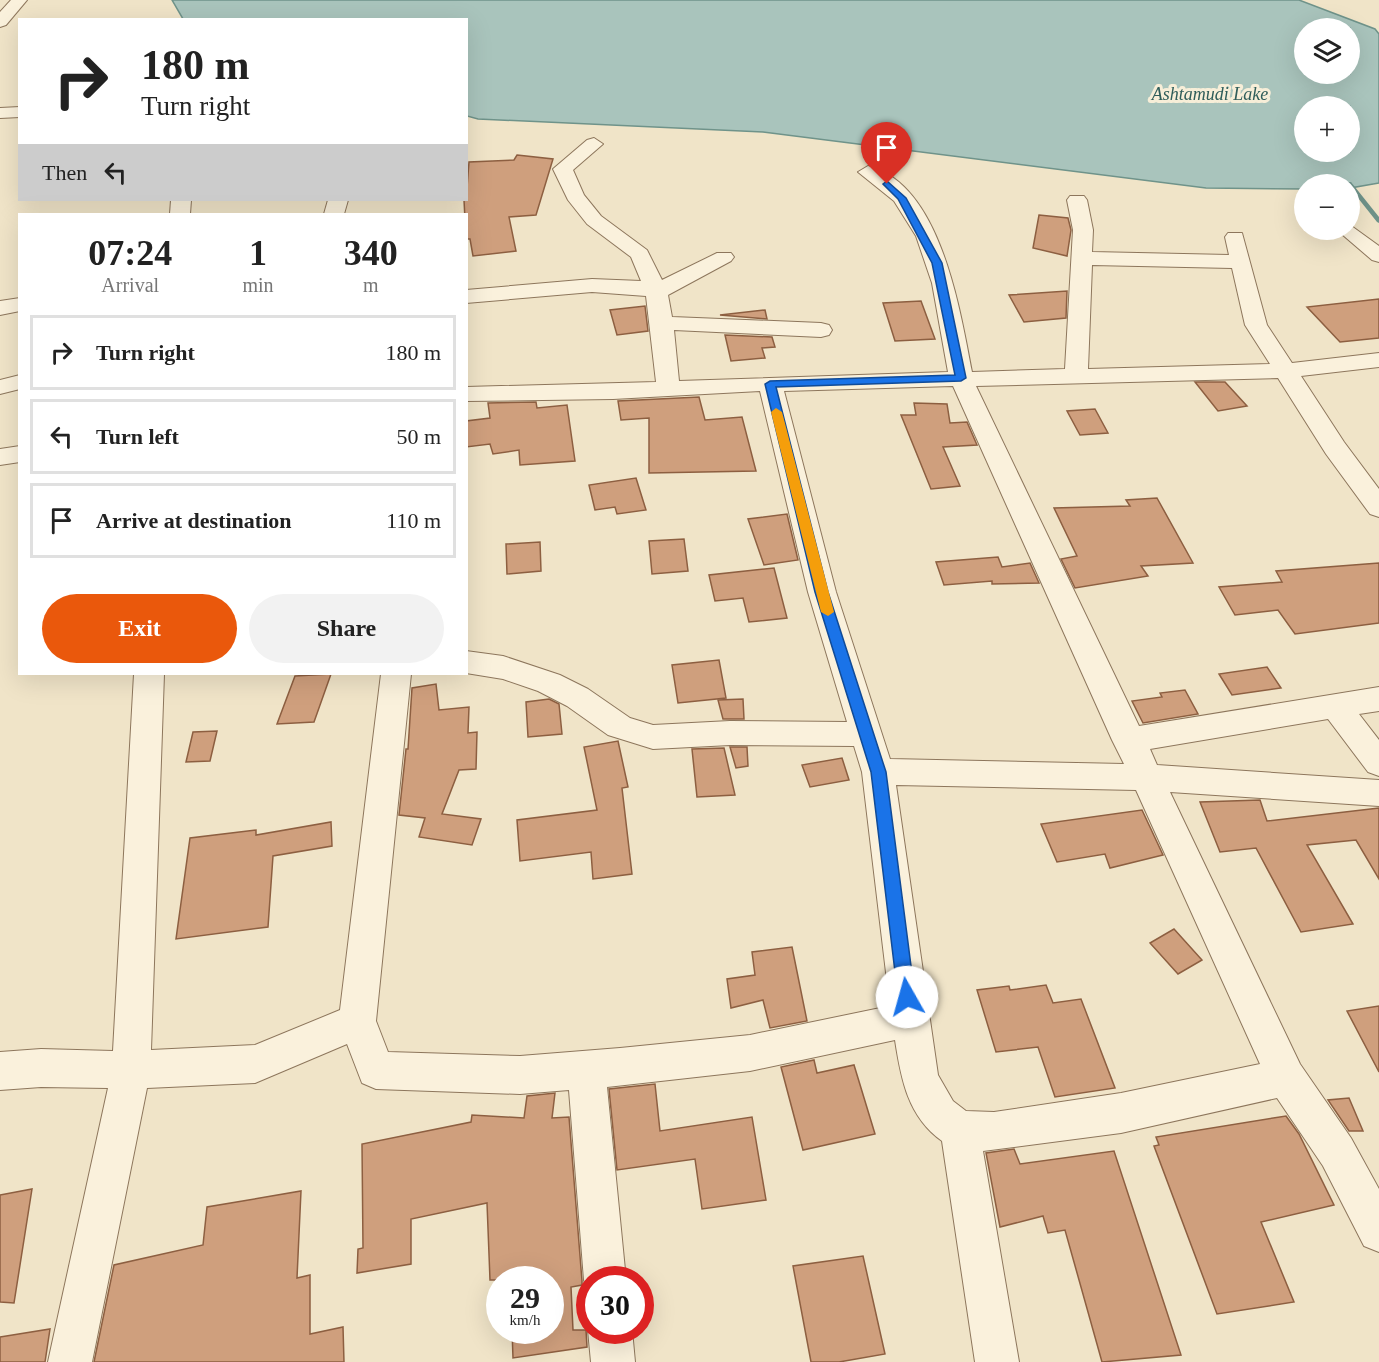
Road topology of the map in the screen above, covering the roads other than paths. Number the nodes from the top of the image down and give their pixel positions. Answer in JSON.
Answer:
{"nodes":[{"id":1,"x":19,"y":0,"type":"edge"},
{"id":2,"x":0,"y":22,"type":"edge"},
{"id":3,"x":18,"y":112,"type":"edge"},
{"id":4,"x":0,"y":113,"type":"edge"},
{"id":5,"x":594,"y":144,"type":"dead end"},
{"id":6,"x":868,"y":172,"type":"dead end"},
{"id":7,"x":1077,"y":200,"type":"dead end"},
{"id":8,"x":1235,"y":237,"type":"dead end"},
{"id":9,"x":1360,"y":240,"type":"edge"},
{"id":10,"x":1376,"y":252,"type":"edge"},
{"id":11,"x":724,"y":257,"type":"dead end"},
{"id":12,"x":1082,"y":258,"type":"junction"},
{"id":13,"x":1241,"y":262,"type":"junction"},
{"id":14,"x":656,"y":292,"type":"junction"},
{"id":15,"x":468,"y":297,"type":"edge"},
{"id":16,"x":18,"y":304,"type":"edge"},
{"id":17,"x":0,"y":308,"type":"edge"},
{"id":18,"x":662,"y":323,"type":"junction"},
{"id":19,"x":821,"y":330,"type":"dead end"},
{"id":20,"x":1379,"y":360,"type":"edge"},
{"id":21,"x":1284,"y":371,"type":"junction"},
{"id":22,"x":1076,"y":377,"type":"junction"},
{"id":23,"x":961,"y":378,"type":"junction"},
{"id":24,"x":18,"y":382,"type":"edge"},
{"id":25,"x":770,"y":384,"type":"junction"},
{"id":26,"x":0,"y":387,"type":"edge"},
{"id":27,"x":668,"y":389,"type":"junction"},
{"id":28,"x":468,"y":394,"type":"edge"},
{"id":29,"x":18,"y":453,"type":"edge"},
{"id":30,"x":0,"y":457,"type":"edge"},
{"id":31,"x":1379,"y":508,"type":"edge"},
{"id":32,"x":468,"y":662,"type":"edge"},
{"id":33,"x":149,"y":675,"type":"edge"},
{"id":34,"x":396,"y":675,"type":"edge"},
{"id":35,"x":1379,"y":699,"type":"edge"},
{"id":36,"x":1336,"y":706,"type":"junction"},
{"id":37,"x":866,"y":734,"type":"junction"},
{"id":38,"x":1128,"y":740,"type":"junction"},
{"id":39,"x":1379,"y":763,"type":"edge"},
{"id":40,"x":879,"y":772,"type":"junction"},
{"id":41,"x":1145,"y":777,"type":"junction"},
{"id":42,"x":1379,"y":793,"type":"edge"},
{"id":43,"x":910,"y":1019,"type":"junction"},
{"id":44,"x":357,"y":1022,"type":"junction"},
{"id":45,"x":586,"y":1069,"type":"junction"},
{"id":46,"x":131,"y":1070,"type":"junction"},
{"id":47,"x":0,"y":1071,"type":"edge"},
{"id":48,"x":1286,"y":1077,"type":"junction"},
{"id":49,"x":960,"y":1130,"type":"junction"},
{"id":50,"x":1379,"y":1231,"type":"edge"},
{"id":51,"x":604,"y":1266,"type":"edge"},
{"id":52,"x":611,"y":1344,"type":"edge"},
{"id":53,"x":70,"y":1362,"type":"edge"},
{"id":54,"x":613,"y":1362,"type":"edge"},
{"id":55,"x":997,"y":1362,"type":"edge"}],
"edges":[{"from":1,"to":2,"type":"street"},
{"from":3,"to":4,"type":"street"},
{"from":5,"to":14,"type":"street"},
{"from":6,"to":23,"type":"street"},
{"from":7,"to":12,"type":"street"},
{"from":8,"to":13,"type":"street"},
{"from":9,"to":10,"type":"street"},
{"from":11,"to":14,"type":"street"},
{"from":12,"to":13,"type":"street"},
{"from":12,"to":22,"type":"street"},
{"from":13,"to":21,"type":"street"},
{"from":14,"to":15,"type":"street"},
{"from":14,"to":18,"type":"street"},
{"from":16,"to":17,"type":"street"},
{"from":18,"to":19,"type":"street"},
{"from":18,"to":27,"type":"street"},
{"from":20,"to":21,"type":"street"},
{"from":21,"to":22,"type":"street"},
{"from":21,"to":31,"type":"street"},
{"from":22,"to":23,"type":"street"},
{"from":23,"to":25,"type":"street"},
{"from":23,"to":38,"type":"street"},
{"from":24,"to":26,"type":"street"},
{"from":25,"to":27,"type":"street"},
{"from":25,"to":37,"type":"street"},
{"from":27,"to":28,"type":"street"},
{"from":29,"to":30,"type":"street"},
{"from":32,"to":37,"type":"street"},
{"from":33,"to":46,"type":"street"},
{"from":34,"to":44,"type":"street"},
{"from":35,"to":36,"type":"street"},
{"from":36,"to":38,"type":"street"},
{"from":36,"to":39,"type":"street"},
{"from":37,"to":40,"type":"street"},
{"from":38,"to":41,"type":"street"},
{"from":40,"to":41,"type":"street"},
{"from":40,"to":43,"type":"street"},
{"from":41,"to":42,"type":"street"},
{"from":41,"to":48,"type":"street"},
{"from":43,"to":45,"type":"street"},
{"from":43,"to":49,"type":"street"},
{"from":44,"to":45,"type":"street"},
{"from":44,"to":46,"type":"street"},
{"from":45,"to":51,"type":"street"},
{"from":46,"to":47,"type":"street"},
{"from":46,"to":53,"type":"street"},
{"from":48,"to":49,"type":"street"},
{"from":48,"to":50,"type":"street"},
{"from":49,"to":55,"type":"street"},
{"from":52,"to":54,"type":"street"}]}
